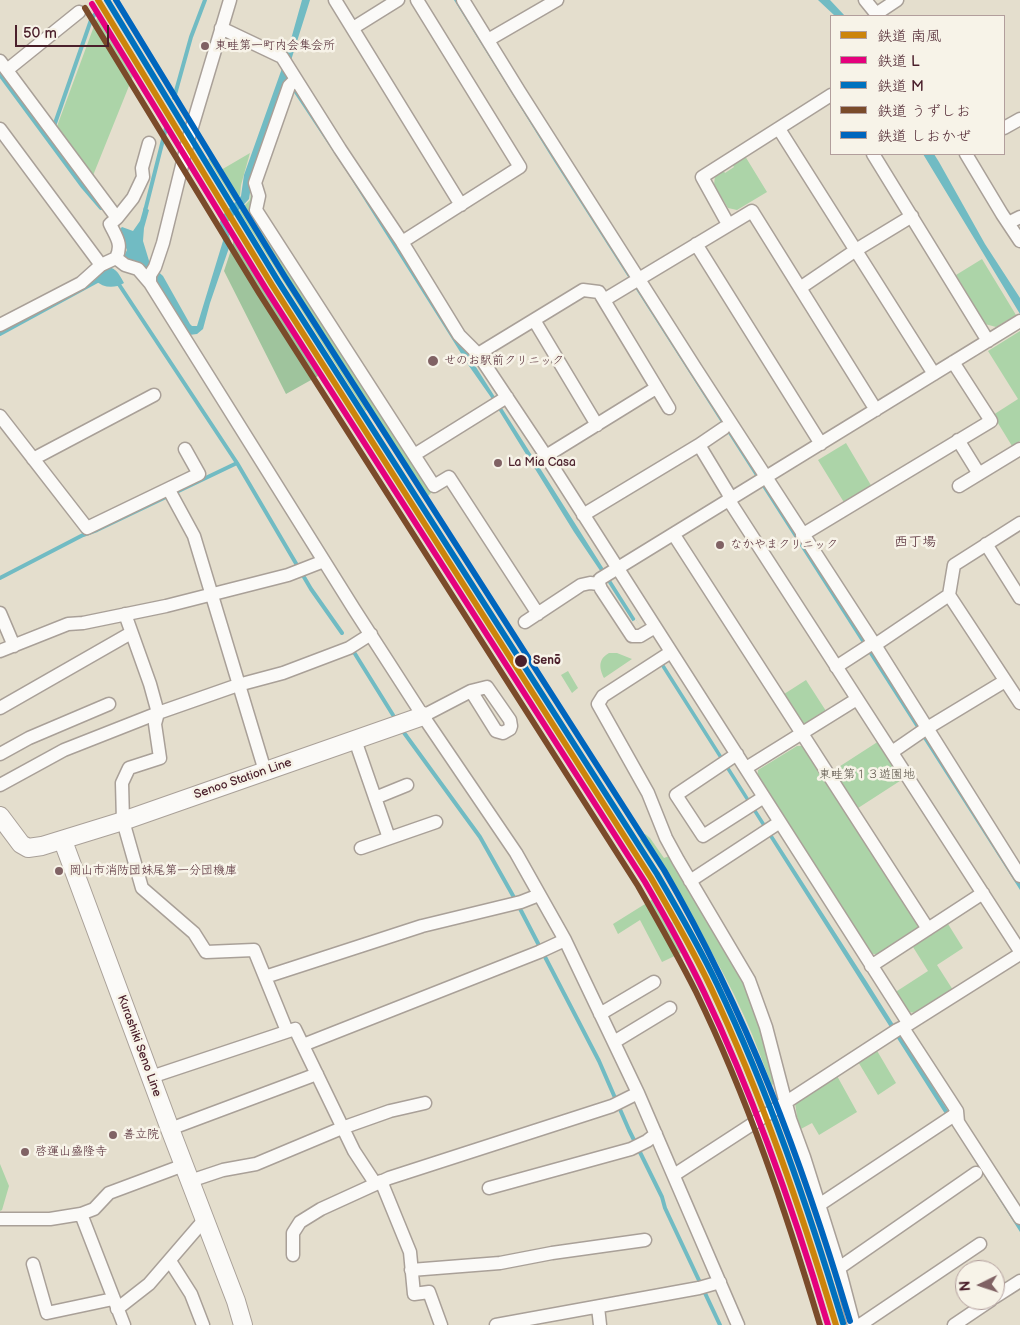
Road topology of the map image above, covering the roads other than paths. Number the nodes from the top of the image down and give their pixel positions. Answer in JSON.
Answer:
{"nodes":[{"id":1,"x":230,"y":0,"type":"edge"},
{"id":2,"x":335,"y":0,"type":"edge"},
{"id":3,"x":398,"y":0,"type":"edge"},
{"id":4,"x":417,"y":0,"type":"edge"},
{"id":5,"x":463,"y":0,"type":"edge"},
{"id":6,"x":557,"y":0,"type":"edge"},
{"id":7,"x":864,"y":0,"type":"edge"},
{"id":8,"x":897,"y":0,"type":"edge"},
{"id":9,"x":79,"y":12,"type":"dead end"},
{"id":10,"x":877,"y":15,"type":"edge"},
{"id":11,"x":221,"y":28,"type":"junction"},
{"id":12,"x":353,"y":28,"type":"junction"},
{"id":13,"x":488,"y":40,"type":"junction"},
{"id":14,"x":3,"y":65,"type":"edge"},
{"id":15,"x":293,"y":82,"type":"junction"},
{"id":16,"x":830,"y":96,"type":"edge"},
{"id":17,"x":1020,"y":119,"type":"edge"},
{"id":18,"x":1005,"y":127,"type":"edge"},
{"id":19,"x":0,"y":129,"type":"edge"},
{"id":20,"x":778,"y":129,"type":"junction"},
{"id":21,"x":149,"y":144,"type":"dead end"},
{"id":22,"x":874,"y":155,"type":"edge"},
{"id":23,"x":967,"y":155,"type":"edge"},
{"id":24,"x":461,"y":204,"type":"junction"},
{"id":25,"x":912,"y":216,"type":"junction"},
{"id":26,"x":1020,"y":216,"type":"edge"},
{"id":27,"x":117,"y":218,"type":"junction"},
{"id":28,"x":1008,"y":223,"type":"junction"},
{"id":29,"x":728,"y":224,"type":"junction"},
{"id":30,"x":1020,"y":241,"type":"edge"},
{"id":31,"x":402,"y":242,"type":"junction"},
{"id":32,"x":696,"y":244,"type":"junction"},
{"id":33,"x":856,"y":250,"type":"junction"},
{"id":34,"x":120,"y":261,"type":"junction"},
{"id":35,"x":101,"y":265,"type":"junction"},
{"id":36,"x":152,"y":275,"type":"junction"},
{"id":37,"x":636,"y":281,"type":"junction"},
{"id":38,"x":800,"y":288,"type":"junction"},
{"id":39,"x":604,"y":300,"type":"junction"},
{"id":40,"x":534,"y":320,"type":"junction"},
{"id":41,"x":1020,"y":321,"type":"edge"},
{"id":42,"x":0,"y":325,"type":"edge"},
{"id":43,"x":988,"y":341,"type":"junction"},
{"id":44,"x":478,"y":354,"type":"junction"},
{"id":45,"x":953,"y":362,"type":"junction"},
{"id":46,"x":934,"y":374,"type":"junction"},
{"id":47,"x":656,"y":388,"type":"junction"},
{"id":48,"x":154,"y":395,"type":"dead end"},
{"id":49,"x":500,"y":402,"type":"junction"},
{"id":50,"x":668,"y":408,"type":"dead end"},
{"id":51,"x":876,"y":410,"type":"junction"},
{"id":52,"x":0,"y":416,"type":"edge"},
{"id":53,"x":597,"y":425,"type":"junction"},
{"id":54,"x":724,"y":428,"type":"dead end"},
{"id":55,"x":958,"y":440,"type":"junction"},
{"id":56,"x":821,"y":444,"type":"junction"},
{"id":57,"x":699,"y":445,"type":"junction"},
{"id":58,"x":185,"y":449,"type":"dead end"},
{"id":59,"x":1020,"y":449,"type":"edge"},
{"id":60,"x":414,"y":455,"type":"junction"},
{"id":61,"x":546,"y":456,"type":"junction"},
{"id":62,"x":33,"y":459,"type":"junction"},
{"id":63,"x":979,"y":474,"type":"junction"},
{"id":64,"x":763,"y":480,"type":"junction"},
{"id":65,"x":959,"y":486,"type":"dead end"},
{"id":66,"x":171,"y":494,"type":"junction"},
{"id":67,"x":730,"y":500,"type":"junction"},
{"id":68,"x":583,"y":515,"type":"junction"},
{"id":69,"x":1020,"y":523,"type":"edge"},
{"id":70,"x":802,"y":534,"type":"junction"},
{"id":71,"x":674,"y":535,"type":"junction"},
{"id":72,"x":986,"y":544,"type":"junction"},
{"id":73,"x":324,"y":561,"type":"junction"},
{"id":74,"x":618,"y":568,"type":"junction"},
{"id":75,"x":599,"y":584,"type":"junction"},
{"id":76,"x":210,"y":594,"type":"junction"},
{"id":77,"x":949,"y":595,"type":"junction"},
{"id":78,"x":1020,"y":598,"type":"edge"},
{"id":79,"x":0,"y":613,"type":"edge"},
{"id":80,"x":125,"y":614,"type":"junction"},
{"id":81,"x":538,"y":614,"type":"junction"},
{"id":82,"x":525,"y":622,"type":"dead end"},
{"id":83,"x":655,"y":627,"type":"junction"},
{"id":84,"x":131,"y":634,"type":"junction"},
{"id":85,"x":371,"y":634,"type":"junction"},
{"id":86,"x":14,"y":646,"type":"junction"},
{"id":87,"x":871,"y":646,"type":"junction"},
{"id":88,"x":0,"y":651,"type":"edge"},
{"id":89,"x":671,"y":652,"type":"junction"},
{"id":90,"x":836,"y":667,"type":"junction"},
{"id":91,"x":1005,"y":681,"type":"junction"},
{"id":92,"x":238,"y":685,"type":"junction"},
{"id":93,"x":471,"y":691,"type":"dead end"},
{"id":94,"x":857,"y":699,"type":"junction"},
{"id":95,"x":1020,"y":703,"type":"edge"},
{"id":96,"x":109,"y":704,"type":"dead end"},
{"id":97,"x":0,"y":708,"type":"edge"},
{"id":98,"x":158,"y":713,"type":"junction"},
{"id":99,"x":423,"y":716,"type":"junction"},
{"id":100,"x":923,"y":731,"type":"junction"},
{"id":101,"x":802,"y":734,"type":"junction"},
{"id":102,"x":355,"y":740,"type":"junction"},
{"id":103,"x":892,"y":752,"type":"junction"},
{"id":104,"x":0,"y":754,"type":"edge"},
{"id":105,"x":728,"y":760,"type":"junction"},
{"id":106,"x":746,"y":768,"type":"junction"},
{"id":107,"x":265,"y":771,"type":"junction"},
{"id":108,"x":0,"y":784,"type":"edge"},
{"id":109,"x":407,"y":785,"type":"dead end"},
{"id":110,"x":375,"y":798,"type":"junction"},
{"id":111,"x":755,"y":803,"type":"junction"},
{"id":112,"x":123,"y":821,"type":"junction"},
{"id":113,"x":436,"y":822,"type":"dead end"},
{"id":114,"x":3,"y":826,"type":"edge"},
{"id":115,"x":771,"y":827,"type":"junction"},
{"id":116,"x":389,"y":838,"type":"junction"},
{"id":117,"x":63,"y":841,"type":"junction"},
{"id":118,"x":361,"y":848,"type":"dead end"},
{"id":119,"x":1020,"y":876,"type":"edge"},
{"id":120,"x":690,"y":880,"type":"junction"},
{"id":121,"x":983,"y":893,"type":"junction"},
{"id":122,"x":539,"y":895,"type":"junction"},
{"id":123,"x":928,"y":929,"type":"junction"},
{"id":124,"x":565,"y":940,"type":"junction"},
{"id":125,"x":1020,"y":952,"type":"edge"},
{"id":126,"x":871,"y":966,"type":"junction"},
{"id":127,"x":265,"y":977,"type":"junction"},
{"id":128,"x":654,"y":982,"type":"dead end"},
{"id":129,"x":670,"y":1008,"type":"dead end"},
{"id":130,"x":600,"y":1014,"type":"junction"},
{"id":131,"x":900,"y":1029,"type":"junction"},
{"id":132,"x":287,"y":1031,"type":"junction"},
{"id":133,"x":614,"y":1042,"type":"junction"},
{"id":134,"x":302,"y":1045,"type":"junction"},
{"id":135,"x":317,"y":1074,"type":"junction"},
{"id":136,"x":151,"y":1077,"type":"junction"},
{"id":137,"x":638,"y":1093,"type":"junction"},
{"id":138,"x":786,"y":1102,"type":"junction"},
{"id":139,"x":425,"y":1103,"type":"dead end"},
{"id":140,"x":953,"y":1116,"type":"junction"},
{"id":141,"x":342,"y":1128,"type":"junction"},
{"id":142,"x":170,"y":1129,"type":"junction"},
{"id":143,"x":656,"y":1134,"type":"junction"},
{"id":144,"x":184,"y":1165,"type":"junction"},
{"id":145,"x":976,"y":1173,"type":"dead end"},
{"id":146,"x":674,"y":1174,"type":"junction"},
{"id":147,"x":190,"y":1181,"type":"junction"},
{"id":148,"x":378,"y":1182,"type":"junction"},
{"id":149,"x":489,"y":1188,"type":"dead end"},
{"id":150,"x":819,"y":1205,"type":"junction"},
{"id":151,"x":82,"y":1214,"type":"junction"},
{"id":152,"x":1020,"y":1218,"type":"edge"},
{"id":153,"x":206,"y":1219,"type":"junction"},
{"id":154,"x":0,"y":1220,"type":"edge"},
{"id":155,"x":644,"y":1240,"type":"dead end"},
{"id":156,"x":980,"y":1244,"type":"dead end"},
{"id":157,"x":293,"y":1255,"type":"dead end"},
{"id":158,"x":170,"y":1261,"type":"junction"},
{"id":159,"x":33,"y":1264,"type":"dead end"},
{"id":160,"x":839,"y":1268,"type":"junction"},
{"id":161,"x":412,"y":1270,"type":"junction"},
{"id":162,"x":1020,"y":1281,"type":"edge"},
{"id":163,"x":720,"y":1282,"type":"junction"},
{"id":164,"x":1005,"y":1291,"type":"edge"},
{"id":165,"x":115,"y":1304,"type":"junction"},
{"id":166,"x":598,"y":1307,"type":"junction"},
{"id":167,"x":976,"y":1310,"type":"edge"},
{"id":168,"x":124,"y":1325,"type":"edge"},
{"id":169,"x":203,"y":1325,"type":"edge"},
{"id":170,"x":243,"y":1325,"type":"edge"},
{"id":171,"x":441,"y":1325,"type":"edge"},
{"id":172,"x":496,"y":1325,"type":"edge"},
{"id":173,"x":600,"y":1325,"type":"edge"},
{"id":174,"x":738,"y":1325,"type":"edge"},
{"id":175,"x":854,"y":1325,"type":"edge"},
{"id":176,"x":860,"y":1325,"type":"edge"},
{"id":177,"x":954,"y":1325,"type":"edge"}],
"edges":[{"from":1,"to":11,"type":"street"},
{"from":2,"to":12,"type":"street"},
{"from":3,"to":12,"type":"street"},
{"from":4,"to":24,"type":"street"},
{"from":5,"to":13,"type":"street"},
{"from":6,"to":13,"type":"street"},
{"from":7,"to":10,"type":"street"},
{"from":8,"to":10,"type":"street"},
{"from":9,"to":14,"type":"street"},
{"from":11,"to":15,"type":"street"},
{"from":11,"to":36,"type":"street"},
{"from":12,"to":24,"type":"street"},
{"from":13,"to":37,"type":"street"},
{"from":14,"to":27,"type":"street"},
{"from":15,"to":31,"type":"street"},
{"from":15,"to":60,"type":"street"},
{"from":16,"to":20,"type":"street"},
{"from":17,"to":18,"type":"street"},
{"from":19,"to":35,"type":"street"},
{"from":20,"to":29,"type":"street"},
{"from":20,"to":33,"type":"street"},
{"from":21,"to":27,"type":"street"},
{"from":22,"to":25,"type":"street"},
{"from":23,"to":28,"type":"street"},
{"from":24,"to":31,"type":"street"},
{"from":25,"to":33,"type":"street"},
{"from":25,"to":43,"type":"street"},
{"from":26,"to":28,"type":"street"},
{"from":27,"to":34,"type":"street"},
{"from":28,"to":30,"type":"street"},
{"from":29,"to":32,"type":"street"},
{"from":29,"to":38,"type":"street"},
{"from":31,"to":44,"type":"street"},
{"from":32,"to":37,"type":"street"},
{"from":32,"to":56,"type":"street"},
{"from":33,"to":38,"type":"street"},
{"from":33,"to":46,"type":"street"},
{"from":34,"to":35,"type":"street"},
{"from":34,"to":36,"type":"street"},
{"from":35,"to":42,"type":"street"},
{"from":36,"to":73,"type":"street"},
{"from":37,"to":39,"type":"street"},
{"from":37,"to":64,"type":"street"},
{"from":38,"to":51,"type":"street"},
{"from":39,"to":40,"type":"street"},
{"from":39,"to":47,"type":"street"},
{"from":40,"to":44,"type":"street"},
{"from":40,"to":53,"type":"street"},
{"from":41,"to":43,"type":"street"},
{"from":43,"to":45,"type":"street"},
{"from":44,"to":49,"type":"street"},
{"from":45,"to":46,"type":"street"},
{"from":45,"to":55,"type":"street"},
{"from":46,"to":51,"type":"street"},
{"from":47,"to":50,"type":"street"},
{"from":47,"to":53,"type":"street"},
{"from":48,"to":62,"type":"street"},
{"from":49,"to":60,"type":"street"},
{"from":49,"to":61,"type":"street"},
{"from":51,"to":56,"type":"street"},
{"from":52,"to":62,"type":"street"},
{"from":53,"to":61,"type":"street"},
{"from":54,"to":57,"type":"street"},
{"from":55,"to":63,"type":"street"},
{"from":55,"to":70,"type":"street"},
{"from":56,"to":64,"type":"street"},
{"from":57,"to":67,"type":"street"},
{"from":57,"to":68,"type":"street"},
{"from":58,"to":66,"type":"street"},
{"from":59,"to":63,"type":"street"},
{"from":60,"to":81,"type":"street"},
{"from":61,"to":68,"type":"street"},
{"from":62,"to":66,"type":"street"},
{"from":63,"to":65,"type":"street"},
{"from":64,"to":67,"type":"street"},
{"from":64,"to":70,"type":"street"},
{"from":66,"to":76,"type":"street"},
{"from":67,"to":71,"type":"street"},
{"from":67,"to":90,"type":"street"},
{"from":68,"to":74,"type":"street"},
{"from":69,"to":72,"type":"street"},
{"from":70,"to":87,"type":"street"},
{"from":71,"to":74,"type":"street"},
{"from":71,"to":101,"type":"street"},
{"from":72,"to":77,"type":"street"},
{"from":72,"to":78,"type":"street"},
{"from":73,"to":76,"type":"street"},
{"from":73,"to":85,"type":"street"},
{"from":74,"to":75,"type":"street"},
{"from":74,"to":83,"type":"street"},
{"from":75,"to":81,"type":"street"},
{"from":75,"to":83,"type":"street"},
{"from":76,"to":80,"type":"street"},
{"from":76,"to":92,"type":"street"},
{"from":77,"to":87,"type":"street"},
{"from":77,"to":91,"type":"street"},
{"from":79,"to":86,"type":"street"},
{"from":80,"to":84,"type":"street"},
{"from":80,"to":86,"type":"street"},
{"from":81,"to":82,"type":"street"},
{"from":83,"to":89,"type":"street"},
{"from":84,"to":97,"type":"street"},
{"from":84,"to":98,"type":"street"},
{"from":85,"to":92,"type":"street"},
{"from":85,"to":99,"type":"street"},
{"from":86,"to":88,"type":"street"},
{"from":87,"to":90,"type":"street"},
{"from":87,"to":100,"type":"street"},
{"from":89,"to":105,"type":"street"},
{"from":89,"to":120,"type":"street"},
{"from":90,"to":94,"type":"street"},
{"from":91,"to":95,"type":"street"},
{"from":91,"to":100,"type":"street"},
{"from":92,"to":98,"type":"street"},
{"from":92,"to":107,"type":"street"},
{"from":93,"to":99,"type":"street"},
{"from":94,"to":101,"type":"street"},
{"from":94,"to":103,"type":"street"},
{"from":96,"to":104,"type":"street"},
{"from":98,"to":108,"type":"street"},
{"from":98,"to":112,"type":"street"},
{"from":99,"to":102,"type":"main road","name":"Senoo Station Line"},
{"from":99,"to":122,"type":"street"},
{"from":100,"to":103,"type":"street"},
{"from":100,"to":119,"type":"street"},
{"from":101,"to":106,"type":"street"},
{"from":101,"to":123,"type":"street"},
{"from":102,"to":107,"type":"main road","name":"Senoo Station Line"},
{"from":102,"to":110,"type":"street"},
{"from":103,"to":121,"type":"street"},
{"from":105,"to":106,"type":"street"},
{"from":105,"to":111,"type":"street"},
{"from":106,"to":111,"type":"street"},
{"from":107,"to":112,"type":"main road","name":"Senoo Station Line"},
{"from":109,"to":110,"type":"street"},
{"from":110,"to":116,"type":"street"},
{"from":111,"to":115,"type":"street"},
{"from":112,"to":117,"type":"main road","name":"Senoo Station Line"},
{"from":112,"to":127,"type":"street"},
{"from":113,"to":116,"type":"street"},
{"from":114,"to":117,"type":"main road"},
{"from":115,"to":120,"type":"street"},
{"from":115,"to":126,"type":"street"},
{"from":116,"to":118,"type":"street"},
{"from":117,"to":136,"type":"main road","name":"Kurashiki Seno Line"},
{"from":120,"to":138,"type":"street"},
{"from":121,"to":123,"type":"street"},
{"from":121,"to":125,"type":"street"},
{"from":122,"to":124,"type":"street"},
{"from":122,"to":127,"type":"street"},
{"from":123,"to":126,"type":"street"},
{"from":124,"to":130,"type":"street"},
{"from":124,"to":134,"type":"street"},
{"from":125,"to":131,"type":"street"},
{"from":126,"to":131,"type":"street"},
{"from":127,"to":132,"type":"street"},
{"from":128,"to":130,"type":"street"},
{"from":129,"to":133,"type":"street"},
{"from":130,"to":133,"type":"street"},
{"from":131,"to":138,"type":"street"},
{"from":131,"to":140,"type":"street"},
{"from":132,"to":134,"type":"street"},
{"from":132,"to":136,"type":"street"},
{"from":133,"to":137,"type":"street"},
{"from":134,"to":135,"type":"street"},
{"from":135,"to":141,"type":"street"},
{"from":135,"to":142,"type":"street"},
{"from":136,"to":142,"type":"main road","name":"Kurashiki Seno Line"},
{"from":137,"to":143,"type":"street"},
{"from":137,"to":148,"type":"street"},
{"from":138,"to":146,"type":"street"},
{"from":138,"to":150,"type":"street"},
{"from":139,"to":141,"type":"street"},
{"from":140,"to":150,"type":"street"},
{"from":140,"to":152,"type":"street"},
{"from":141,"to":147,"type":"street"},
{"from":141,"to":148,"type":"street"},
{"from":142,"to":144,"type":"main road","name":"Kurashiki Seno Line"},
{"from":143,"to":146,"type":"street"},
{"from":143,"to":149,"type":"street"},
{"from":144,"to":147,"type":"main road","name":"Kurashiki Seno Line"},
{"from":144,"to":151,"type":"street"},
{"from":145,"to":160,"type":"street"},
{"from":146,"to":163,"type":"street"},
{"from":147,"to":153,"type":"main road","name":"Kurashiki Seno Line"},
{"from":148,"to":157,"type":"street"},
{"from":148,"to":161,"type":"street"},
{"from":150,"to":160,"type":"street"},
{"from":151,"to":154,"type":"street"},
{"from":151,"to":165,"type":"street"},
{"from":153,"to":158,"type":"street"},
{"from":153,"to":170,"type":"main road","name":"Kurashiki Seno Line"},
{"from":155,"to":161,"type":"street"},
{"from":156,"to":176,"type":"street"},
{"from":158,"to":165,"type":"street"},
{"from":158,"to":169,"type":"street"},
{"from":159,"to":165,"type":"street"},
{"from":160,"to":175,"type":"street"},
{"from":161,"to":171,"type":"street"},
{"from":162,"to":164,"type":"street"},
{"from":163,"to":166,"type":"street"},
{"from":163,"to":174,"type":"street"},
{"from":165,"to":168,"type":"street"},
{"from":166,"to":172,"type":"street"},
{"from":166,"to":173,"type":"street"},
{"from":167,"to":177,"type":"street"}]}
